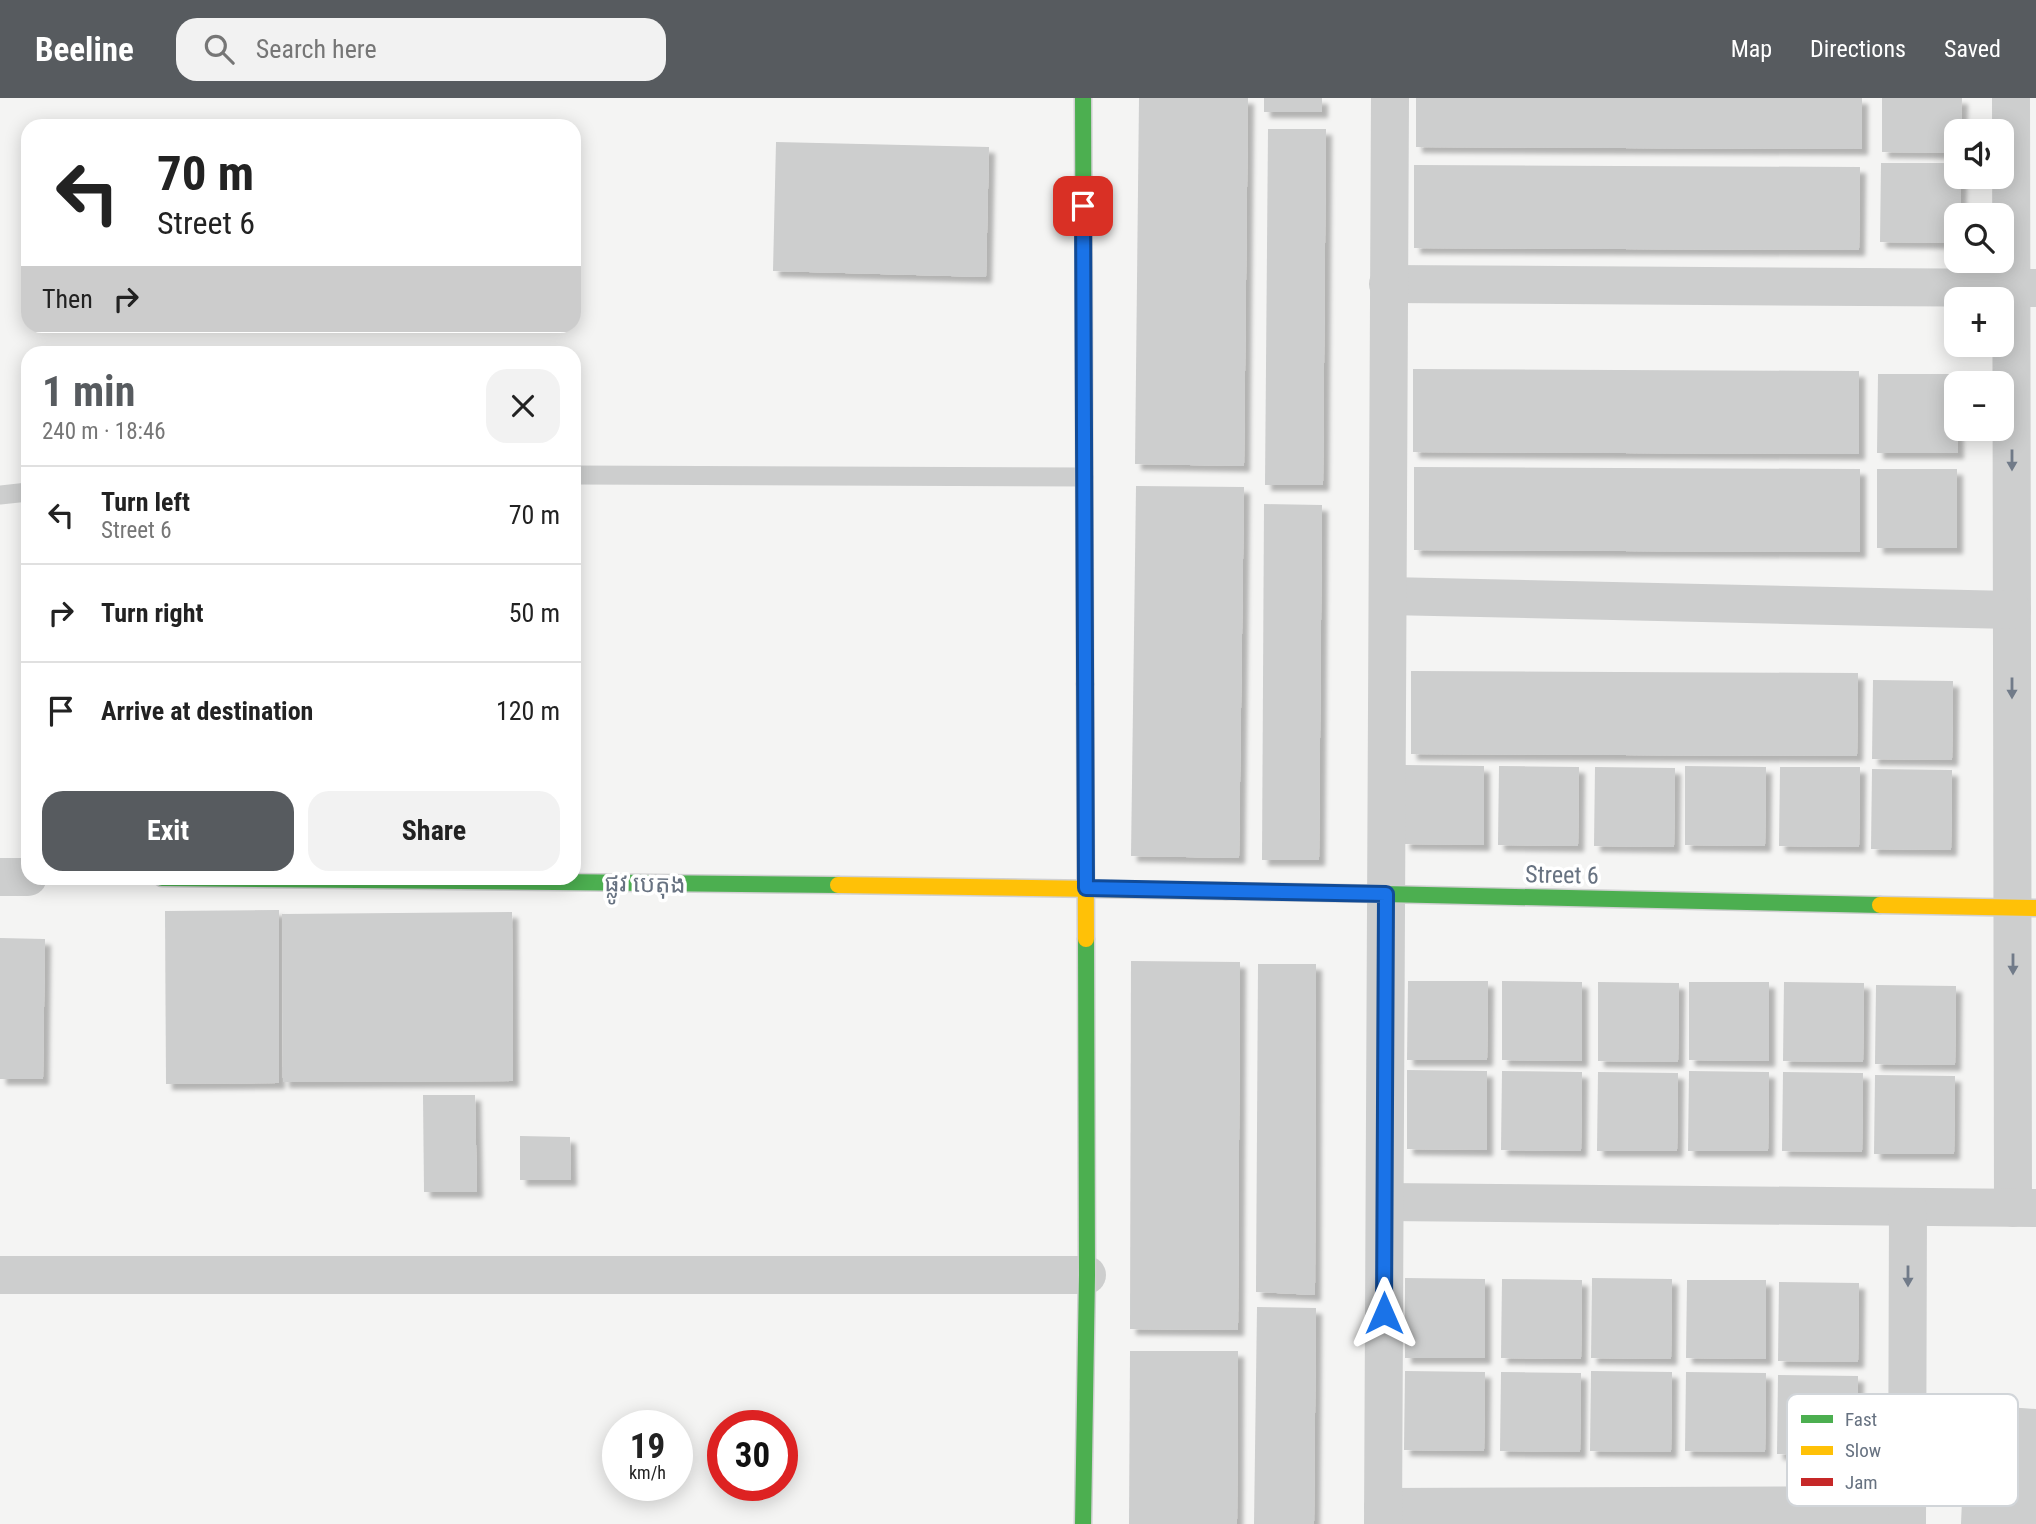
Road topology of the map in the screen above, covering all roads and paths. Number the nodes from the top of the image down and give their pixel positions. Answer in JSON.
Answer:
{"nodes":[{"id":1,"x":1083,"y":98,"type":"edge"},
{"id":2,"x":1390,"y":98,"type":"edge"},
{"id":3,"x":2011,"y":98,"type":"edge"},
{"id":4,"x":1388,"y":284,"type":"junction"},
{"id":5,"x":2024,"y":288,"type":"edge"},
{"id":6,"x":581,"y":475,"type":"edge"},
{"id":7,"x":1084,"y":477,"type":"junction"},
{"id":8,"x":21,"y":493,"type":"edge"},
{"id":9,"x":0,"y":495,"type":"edge"},
{"id":10,"x":1388,"y":596,"type":"junction"},
{"id":11,"x":2012,"y":610,"type":"junction"},
{"id":12,"x":0,"y":877,"type":"edge"},
{"id":13,"x":21,"y":877,"type":"edge"},
{"id":14,"x":581,"y":883,"type":"edge"},
{"id":15,"x":1086,"y":888,"type":"junction"},
{"id":16,"x":1386,"y":894,"type":"junction"},
{"id":17,"x":2024,"y":909,"type":"edge"},
{"id":18,"x":1385,"y":1202,"type":"junction"},
{"id":19,"x":1908,"y":1208,"type":"junction"},
{"id":20,"x":2024,"y":1208,"type":"edge"},
{"id":21,"x":0,"y":1275,"type":"edge"},
{"id":22,"x":1087,"y":1275,"type":"junction"},
{"id":23,"x":1908,"y":1394,"type":"edge"},
{"id":24,"x":1908,"y":1515,"type":"edge"},
{"id":25,"x":1383,"y":1516,"type":"edge"},
{"id":26,"x":1083,"y":1524,"type":"edge"}],
"edges":[{"from":1,"to":7,"type":"street"},
{"from":2,"to":4,"type":"street"},
{"from":3,"to":5,"type":"street"},
{"from":4,"to":5,"type":"street"},
{"from":4,"to":10,"type":"street"},
{"from":5,"to":11,"type":"street","one_way":true},
{"from":6,"to":7,"type":"lane"},
{"from":7,"to":15,"type":"street"},
{"from":8,"to":9,"type":"lane"},
{"from":10,"to":11,"type":"street"},
{"from":10,"to":16,"type":"street"},
{"from":11,"to":17,"type":"street","one_way":true},
{"from":12,"to":13,"type":"street"},
{"from":14,"to":15,"type":"street","name":"ផ្លូវ បេតុង"},
{"from":15,"to":16,"type":"street","name":"Street 6"},
{"from":15,"to":22,"type":"street"},
{"from":16,"to":17,"type":"street","name":"Street 6"},
{"from":16,"to":18,"type":"street"},
{"from":17,"to":20,"type":"street","one_way":true},
{"from":18,"to":19,"type":"street"},
{"from":18,"to":25,"type":"street"},
{"from":19,"to":20,"type":"street"},
{"from":19,"to":23,"type":"street","one_way":true},
{"from":21,"to":22,"type":"street"},
{"from":22,"to":26,"type":"street"},
{"from":24,"to":25,"type":"street"}]}
